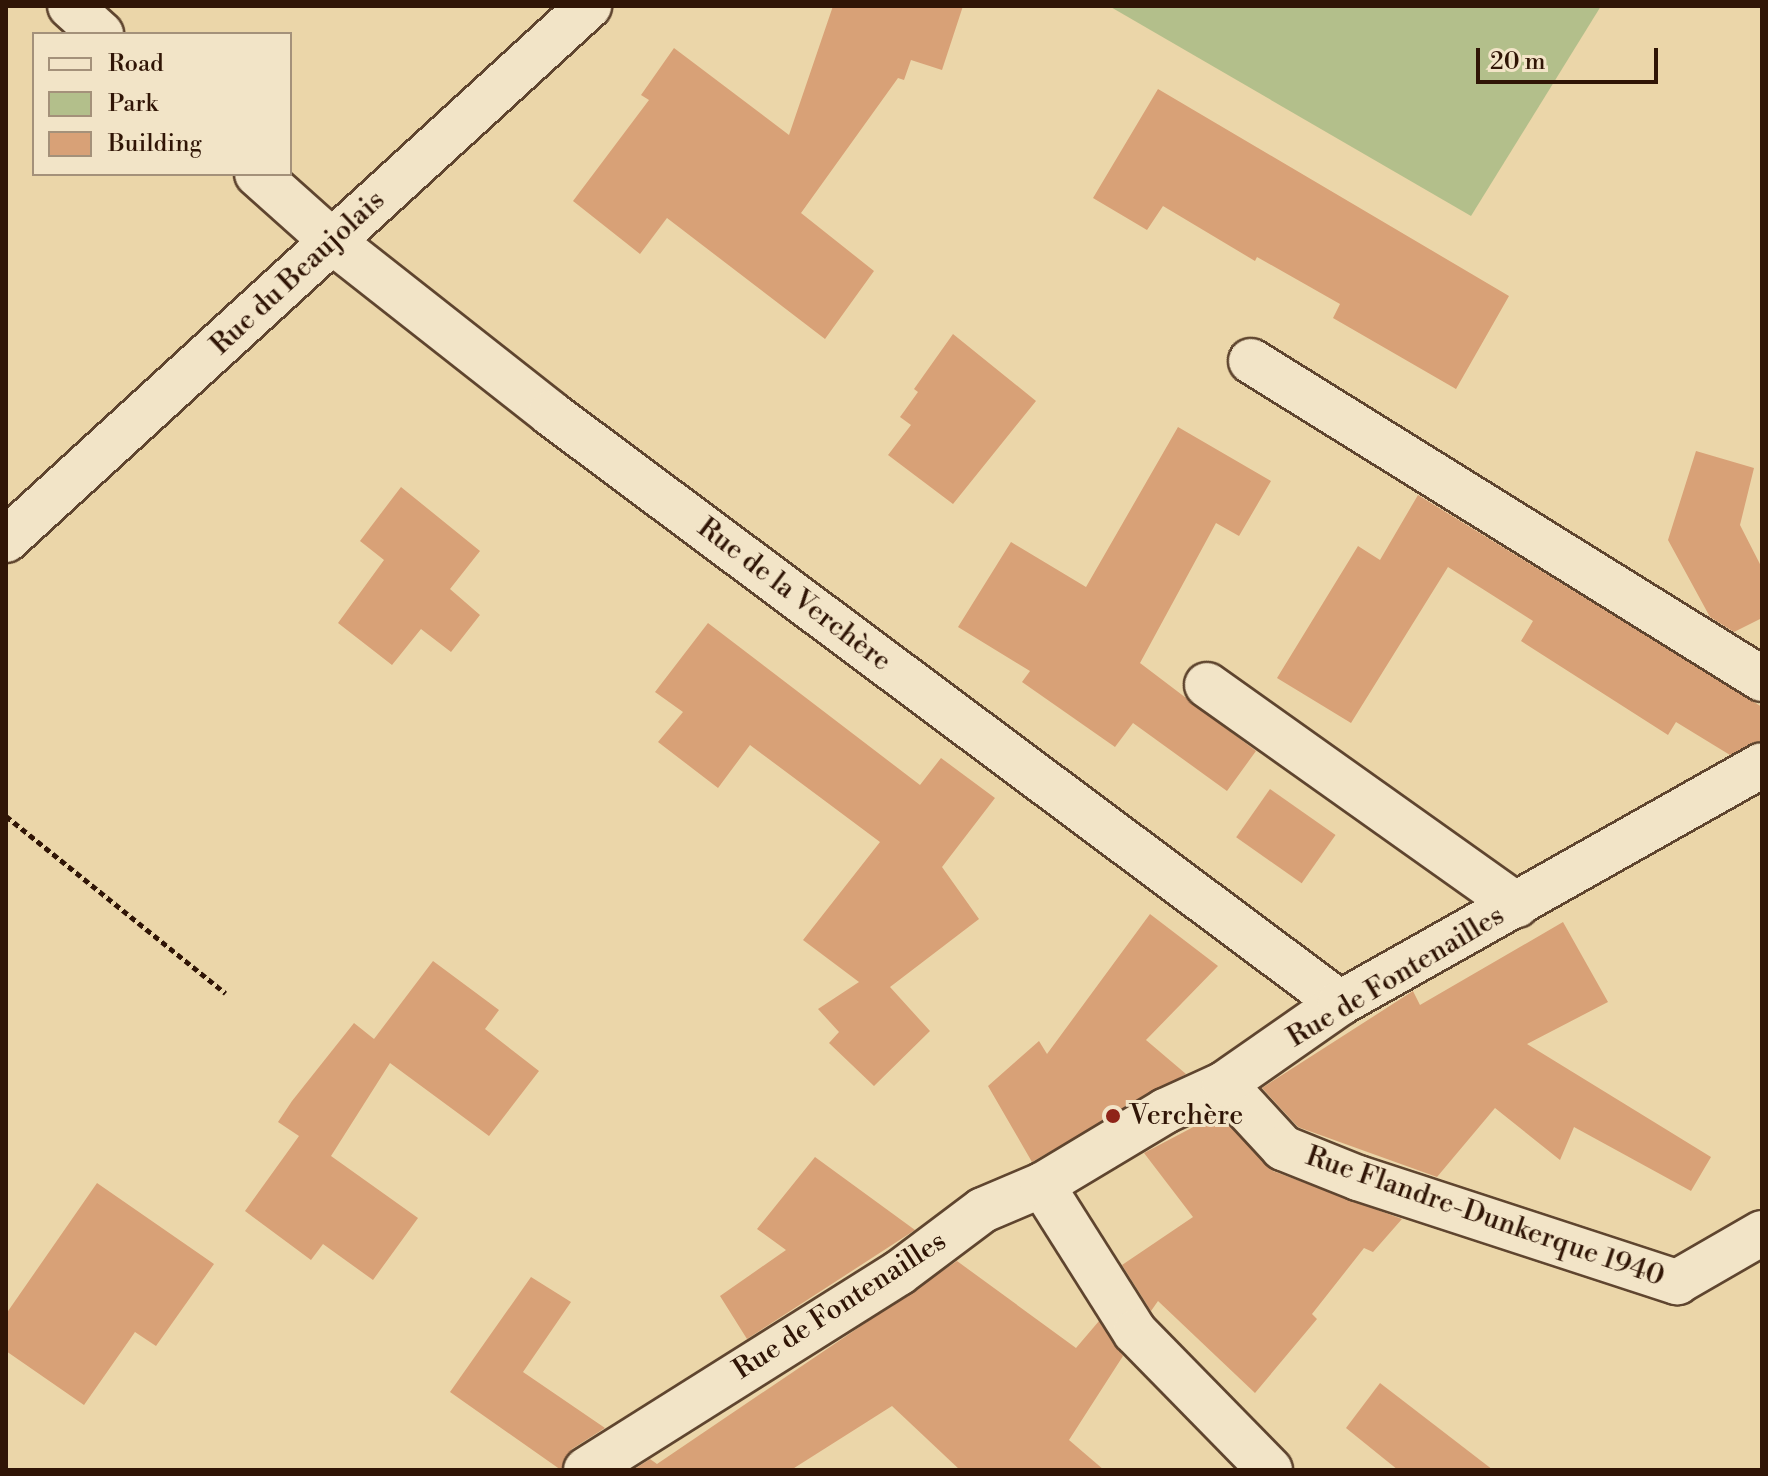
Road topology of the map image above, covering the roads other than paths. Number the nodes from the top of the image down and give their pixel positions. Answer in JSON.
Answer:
{"nodes":[{"id":1,"x":70,"y":6,"type":"edge"},
{"id":2,"x":589,"y":6,"type":"edge"},
{"id":3,"x":99,"y":32,"type":"edge"},
{"id":4,"x":259,"y":176,"type":"edge"},
{"id":5,"x":333,"y":242,"type":"junction"},
{"id":6,"x":1251,"y":361,"type":"dead end"},
{"id":7,"x":6,"y":540,"type":"edge"},
{"id":8,"x":1762,"y":679,"type":"edge"},
{"id":9,"x":1207,"y":685,"type":"dead end"},
{"id":10,"x":1762,"y":765,"type":"edge"},
{"id":11,"x":1517,"y":905,"type":"junction"},
{"id":12,"x":1340,"y":1003,"type":"junction"},
{"id":13,"x":1224,"y":1084,"type":"junction"},
{"id":14,"x":1042,"y":1185,"type":"junction"},
{"id":15,"x":1762,"y":1233,"type":"edge"},
{"id":16,"x":586,"y":1470,"type":"edge"},
{"id":17,"x":1270,"y":1470,"type":"edge"}],
"edges":[{"from":1,"to":3,"type":"street"},
{"from":2,"to":5,"type":"street","name":"Rue du Beaujolais"},
{"from":4,"to":5,"type":"street","name":"Rue de la Verchère"},
{"from":5,"to":7,"type":"street","name":"Rue du Beaujolais"},
{"from":5,"to":12,"type":"street","name":"Rue de la Verchère"},
{"from":6,"to":8,"type":"street"},
{"from":9,"to":11,"type":"street"},
{"from":10,"to":11,"type":"street","name":"Rue de Fontenailles"},
{"from":11,"to":12,"type":"street","name":"Rue de Fontenailles"},
{"from":12,"to":13,"type":"street","name":"Rue de Fontenailles"},
{"from":13,"to":14,"type":"street","name":"Rue de Fontenailles"},
{"from":13,"to":15,"type":"street","name":"Rue Flandre-Dunkerque 1940"},
{"from":14,"to":16,"type":"street","name":"Rue de Fontenailles"},
{"from":14,"to":17,"type":"street"}]}
